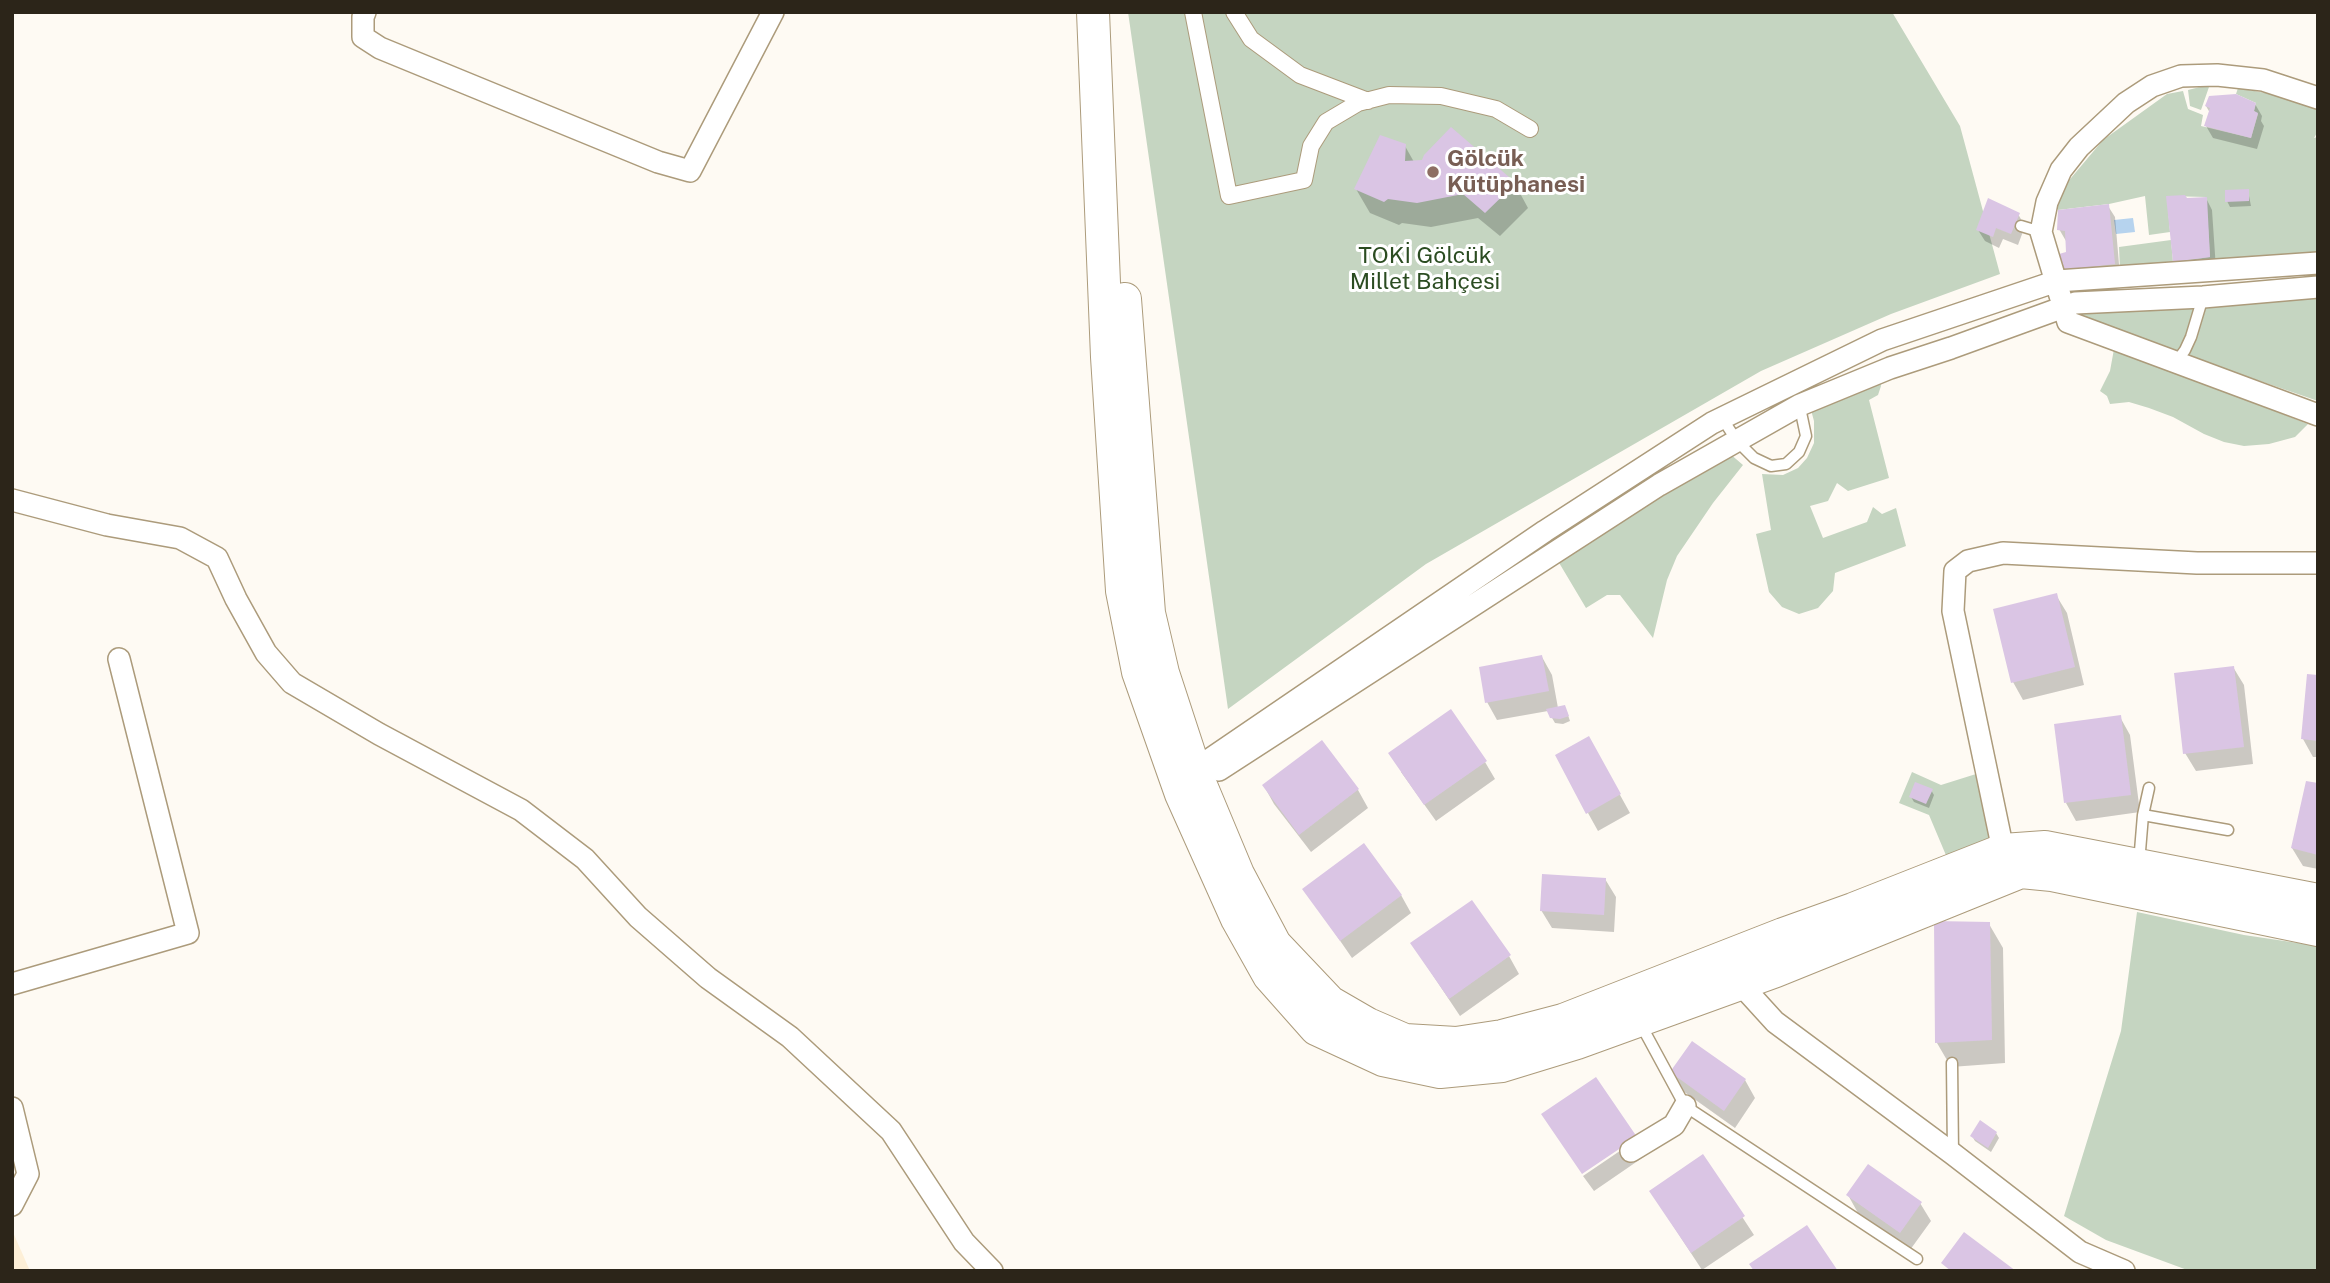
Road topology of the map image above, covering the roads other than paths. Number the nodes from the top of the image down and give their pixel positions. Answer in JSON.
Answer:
{"nodes":[{"id":1,"x":365,"y":12,"type":"edge"},
{"id":2,"x":773,"y":12,"type":"edge"},
{"id":3,"x":1093,"y":12,"type":"edge"},
{"id":4,"x":1113,"y":12,"type":"edge"},
{"id":5,"x":1193,"y":12,"type":"edge"},
{"id":6,"x":1234,"y":12,"type":"edge"},
{"id":7,"x":2318,"y":97,"type":"edge"},
{"id":8,"x":1368,"y":101,"type":"junction"},
{"id":9,"x":1530,"y":130,"type":"dead end"},
{"id":10,"x":2021,"y":226,"type":"dead end"},
{"id":11,"x":2042,"y":232,"type":"junction"},
{"id":12,"x":2318,"y":263,"type":"edge"},
{"id":13,"x":2057,"y":281,"type":"junction"},
{"id":14,"x":2318,"y":287,"type":"edge"},
{"id":15,"x":2203,"y":297,"type":"junction"},
{"id":16,"x":2064,"y":307,"type":"junction"},
{"id":17,"x":2177,"y":361,"type":"junction"},
{"id":18,"x":1789,"y":385,"type":"junction"},
{"id":19,"x":1800,"y":405,"type":"junction"},
{"id":20,"x":2318,"y":415,"type":"edge"},
{"id":21,"x":1722,"y":418,"type":"junction"},
{"id":22,"x":1737,"y":441,"type":"junction"},
{"id":23,"x":12,"y":500,"type":"edge"},
{"id":24,"x":2318,"y":563,"type":"edge"},
{"id":25,"x":119,"y":659,"type":"dead end"},
{"id":26,"x":1188,"y":782,"type":"junction"},
{"id":27,"x":2149,"y":788,"type":"dead end"},
{"id":28,"x":2143,"y":815,"type":"junction"},
{"id":29,"x":2228,"y":830,"type":"dead end"},
{"id":30,"x":2003,"y":850,"type":"junction"},
{"id":31,"x":2138,"y":865,"type":"junction"},
{"id":32,"x":2318,"y":900,"type":"edge"},
{"id":33,"x":2318,"y":930,"type":"edge"},
{"id":34,"x":1719,"y":960,"type":"junction"},
{"id":35,"x":12,"y":984,"type":"edge"},
{"id":36,"x":1741,"y":984,"type":"junction"},
{"id":37,"x":1639,"y":1021,"type":"junction"},
{"id":38,"x":1952,"y":1063,"type":"dead end"},
{"id":39,"x":1685,"y":1106,"type":"junction"},
{"id":40,"x":12,"y":1108,"type":"edge"},
{"id":41,"x":1631,"y":1151,"type":"dead end"},
{"id":42,"x":1953,"y":1153,"type":"junction"},
{"id":43,"x":12,"y":1205,"type":"edge"},
{"id":44,"x":1917,"y":1259,"type":"dead end"},
{"id":45,"x":2076,"y":1261,"type":"edge"},
{"id":46,"x":992,"y":1271,"type":"edge"},
{"id":47,"x":2124,"y":1271,"type":"edge"}],
"edges":[{"from":1,"to":2,"type":"street"},
{"from":3,"to":26,"type":"main road"},
{"from":4,"to":26,"type":"main road"},
{"from":5,"to":8,"type":"street"},
{"from":6,"to":8,"type":"street"},
{"from":7,"to":11,"type":"street"},
{"from":8,"to":9,"type":"street"},
{"from":10,"to":11,"type":"lane"},
{"from":11,"to":13,"type":"street"},
{"from":12,"to":13,"type":"street"},
{"from":13,"to":16,"type":"street"},
{"from":13,"to":18,"type":"street"},
{"from":14,"to":15,"type":"street"},
{"from":15,"to":16,"type":"street"},
{"from":15,"to":17,"type":"lane"},
{"from":16,"to":17,"type":"street"},
{"from":16,"to":19,"type":"street"},
{"from":17,"to":20,"type":"street"},
{"from":18,"to":19,"type":"lane"},
{"from":18,"to":21,"type":"street"},
{"from":19,"to":22,"type":"street"},
{"from":19,"to":22,"type":"lane"},
{"from":21,"to":22,"type":"lane"},
{"from":21,"to":26,"type":"street"},
{"from":22,"to":26,"type":"street"},
{"from":23,"to":46,"type":"street"},
{"from":24,"to":30,"type":"street"},
{"from":25,"to":35,"type":"street"},
{"from":26,"to":34,"type":"main road"},
{"from":26,"to":37,"type":"main road"},
{"from":27,"to":28,"type":"lane"},
{"from":28,"to":29,"type":"lane"},
{"from":28,"to":31,"type":"lane"},
{"from":30,"to":31,"type":"main road"},
{"from":30,"to":34,"type":"main road"},
{"from":31,"to":32,"type":"main road"},
{"from":33,"to":36,"type":"main road"},
{"from":34,"to":36,"type":"street"},
{"from":36,"to":37,"type":"main road"},
{"from":36,"to":42,"type":"street"},
{"from":37,"to":39,"type":"lane"},
{"from":38,"to":42,"type":"lane"},
{"from":39,"to":41,"type":"street"},
{"from":39,"to":44,"type":"lane"},
{"from":40,"to":43,"type":"street"},
{"from":42,"to":45,"type":"street"},
{"from":45,"to":47,"type":"street"}]}
